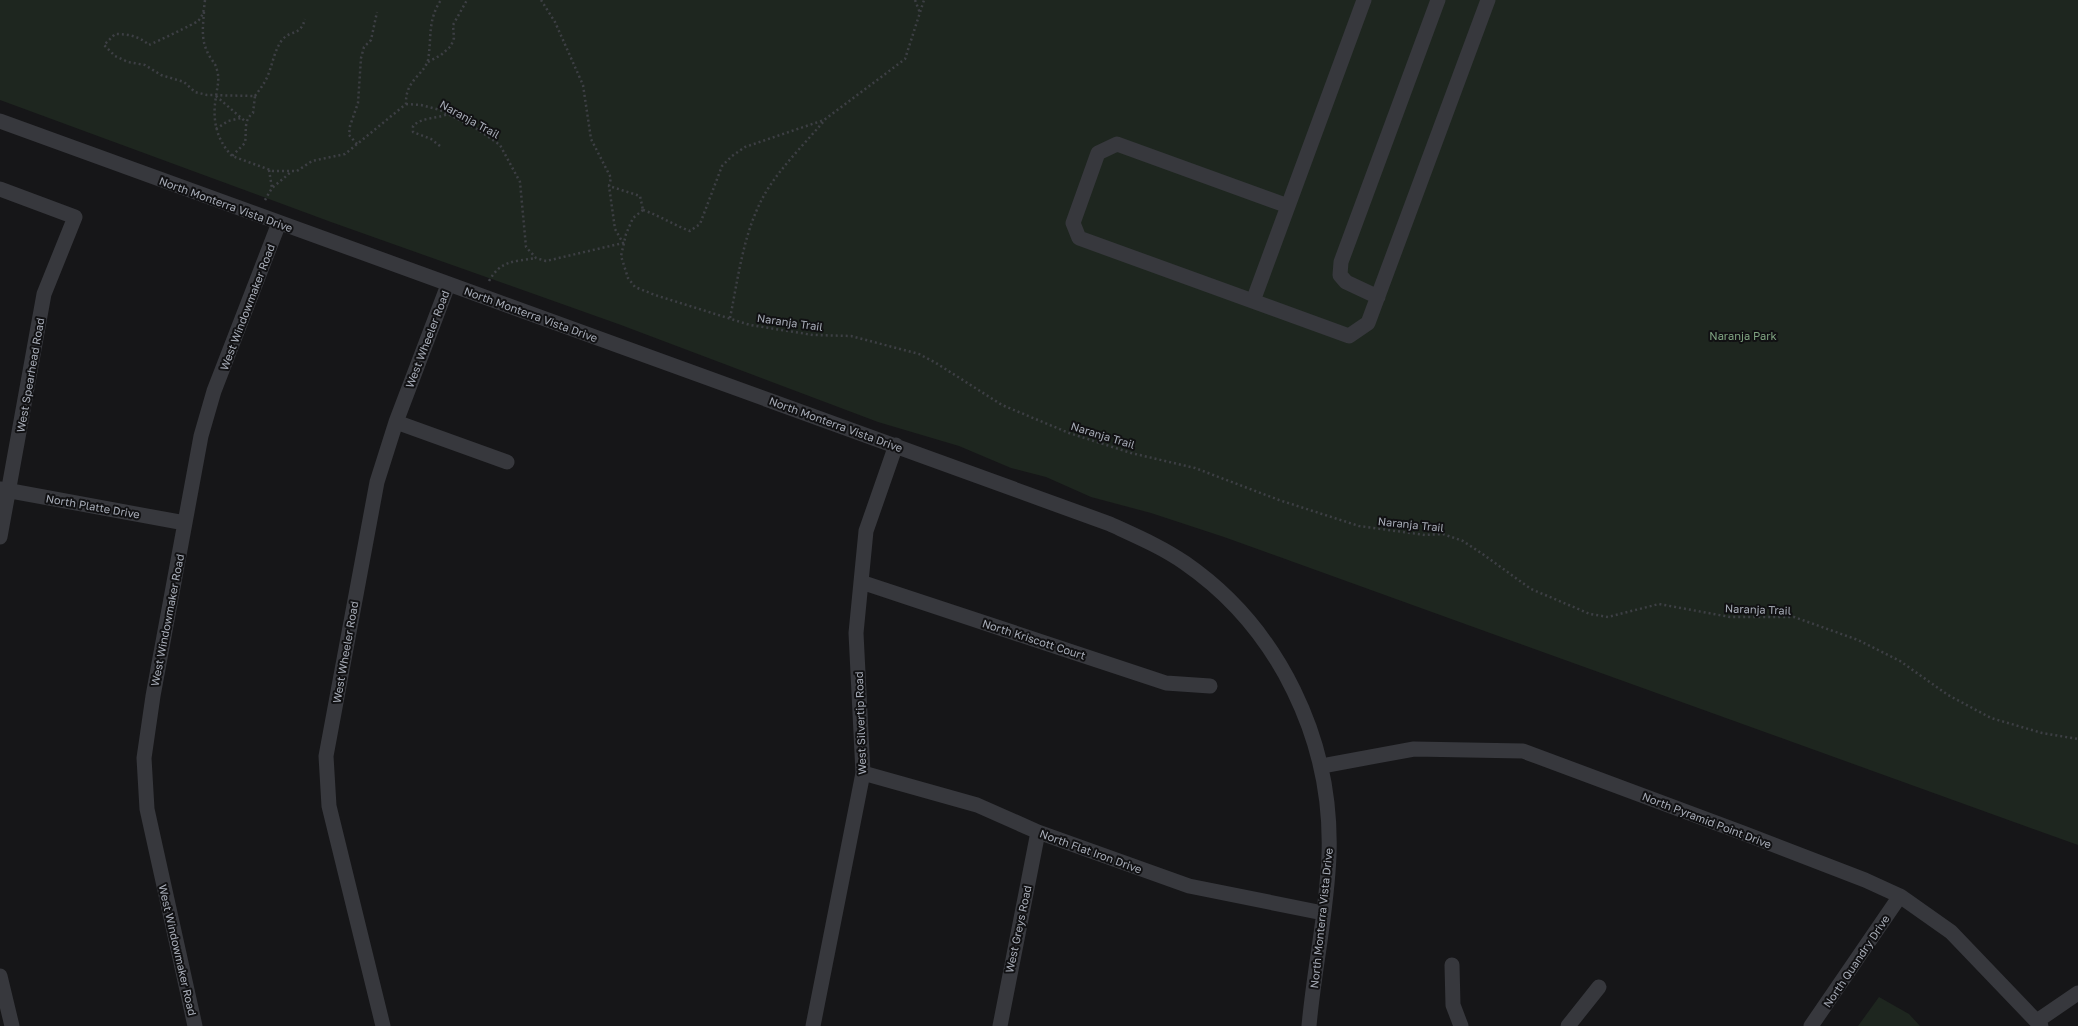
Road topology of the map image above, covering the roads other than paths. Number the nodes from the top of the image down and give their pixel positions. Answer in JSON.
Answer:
{"nodes":[{"id":1,"x":1364,"y":0,"type":"edge"},
{"id":2,"x":1438,"y":0,"type":"edge"},
{"id":3,"x":1488,"y":0,"type":"edge"},
{"id":4,"x":0,"y":121,"type":"edge"},
{"id":5,"x":0,"y":189,"type":"edge"},
{"id":6,"x":1288,"y":206,"type":"junction"},
{"id":7,"x":279,"y":223,"type":"junction"},
{"id":8,"x":448,"y":285,"type":"junction"},
{"id":9,"x":1378,"y":297,"type":"junction"},
{"id":10,"x":1253,"y":301,"type":"junction"},
{"id":11,"x":396,"y":422,"type":"junction"},
{"id":12,"x":896,"y":446,"type":"junction"},
{"id":13,"x":507,"y":462,"type":"dead end"},
{"id":14,"x":5,"y":490,"type":"edge"},
{"id":15,"x":185,"y":523,"type":"junction"},
{"id":16,"x":0,"y":537,"type":"edge"},
{"id":17,"x":861,"y":582,"type":"junction"},
{"id":18,"x":1210,"y":686,"type":"dead end"},
{"id":19,"x":1322,"y":766,"type":"junction"},
{"id":20,"x":863,"y":773,"type":"junction"},
{"id":21,"x":1038,"y":832,"type":"junction"},
{"id":22,"x":1900,"y":896,"type":"junction"},
{"id":23,"x":1323,"y":913,"type":"junction"},
{"id":24,"x":1452,"y":965,"type":"dead end"},
{"id":25,"x":0,"y":976,"type":"edge"},
{"id":26,"x":1599,"y":987,"type":"dead end"},
{"id":27,"x":2078,"y":993,"type":"edge"},
{"id":28,"x":2038,"y":1024,"type":"edge"},
{"id":29,"x":12,"y":1026,"type":"edge"},
{"id":30,"x":195,"y":1026,"type":"edge"},
{"id":31,"x":382,"y":1026,"type":"edge"},
{"id":32,"x":813,"y":1026,"type":"edge"},
{"id":33,"x":1000,"y":1026,"type":"edge"},
{"id":34,"x":1309,"y":1026,"type":"edge"},
{"id":35,"x":1461,"y":1026,"type":"edge"},
{"id":36,"x":1568,"y":1026,"type":"edge"},
{"id":37,"x":1811,"y":1026,"type":"edge"}],
"edges":[{"from":1,"to":6,"type":"street"},
{"from":2,"to":9,"type":"street"},
{"from":3,"to":9,"type":"street"},
{"from":4,"to":7,"type":"street","name":"North Monterra Vista Drive"},
{"from":5,"to":14,"type":"street","name":"West Spearhead Road"},
{"from":6,"to":10,"type":"street"},
{"from":6,"to":10,"type":"street"},
{"from":7,"to":8,"type":"street","name":"North Monterra Vista Drive"},
{"from":7,"to":15,"type":"street","name":"West Windowmaker Road"},
{"from":8,"to":11,"type":"street","name":"West Wheeler Road"},
{"from":8,"to":12,"type":"street","name":"North Monterra Vista Drive"},
{"from":9,"to":10,"type":"street"},
{"from":11,"to":13,"type":"street"},
{"from":11,"to":31,"type":"street","name":"West Wheeler Road"},
{"from":12,"to":17,"type":"street","name":"West Silvertip Road"},
{"from":12,"to":19,"type":"street","name":"North Monterra Vista Drive"},
{"from":14,"to":15,"type":"street","name":"North Platte Drive"},
{"from":14,"to":16,"type":"street","name":"West Spearhead Road"},
{"from":15,"to":30,"type":"street","name":"West Windowmaker Road"},
{"from":17,"to":18,"type":"street","name":"North Kriscott Court"},
{"from":17,"to":20,"type":"street","name":"West Silvertip Road"},
{"from":19,"to":22,"type":"street","name":"North Pyramid Point Drive"},
{"from":19,"to":23,"type":"street","name":"North Monterra Vista Drive"},
{"from":20,"to":21,"type":"street","name":"North Flat Iron Drive"},
{"from":20,"to":32,"type":"street","name":"West Silvertip Road"},
{"from":21,"to":23,"type":"street","name":"North Flat Iron Drive"},
{"from":21,"to":33,"type":"street","name":"West Greys Road"},
{"from":22,"to":28,"type":"street","name":"North Pyramid Point Drive"},
{"from":22,"to":37,"type":"street","name":"North Quandry Drive"},
{"from":23,"to":34,"type":"street","name":"North Monterra Vista Drive"},
{"from":24,"to":35,"type":"street"},
{"from":25,"to":29,"type":"street"},
{"from":26,"to":36,"type":"street"},
{"from":27,"to":28,"type":"street"}]}
